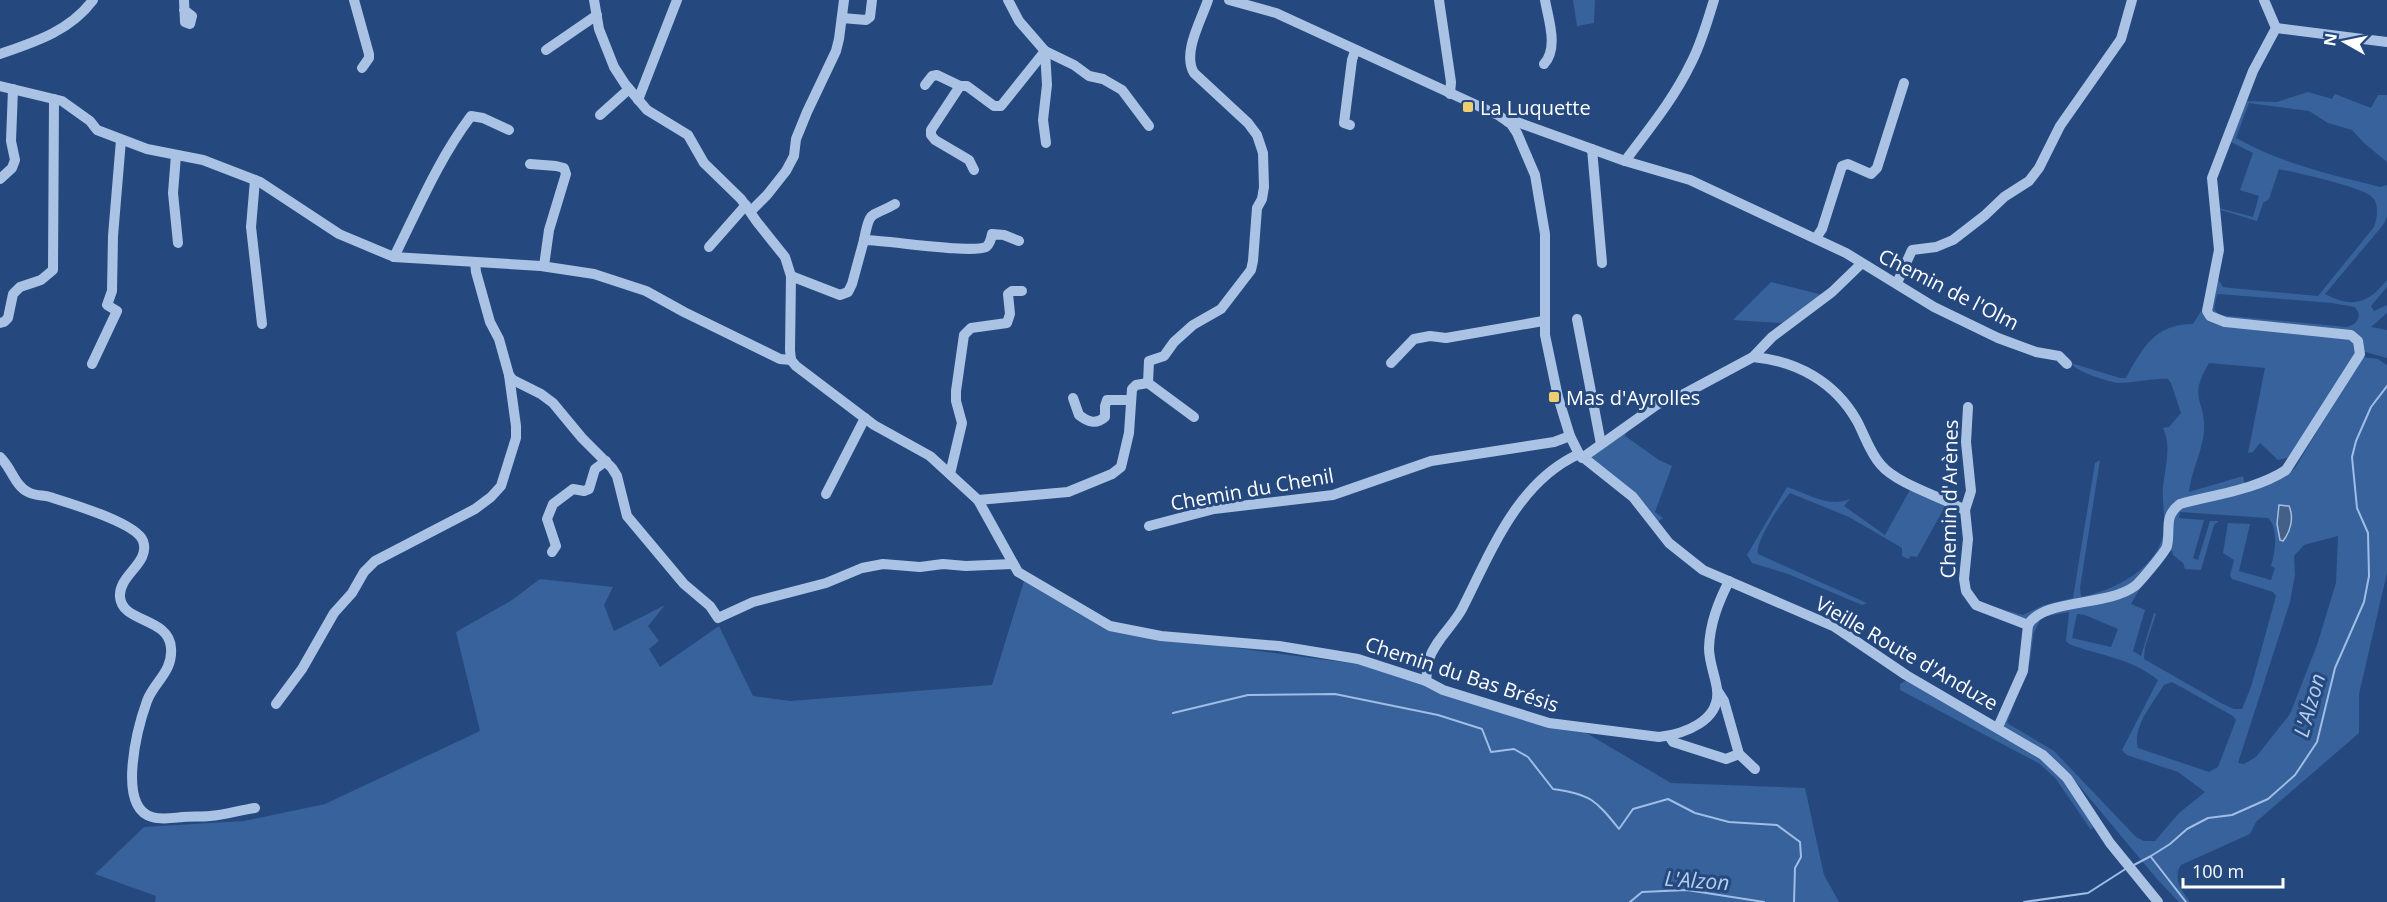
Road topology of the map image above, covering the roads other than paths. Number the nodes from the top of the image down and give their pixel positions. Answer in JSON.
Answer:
{"nodes":[{"id":1,"x":93,"y":0,"type":"edge"},
{"id":2,"x":354,"y":0,"type":"edge"},
{"id":3,"x":594,"y":0,"type":"edge"},
{"id":4,"x":677,"y":0,"type":"edge"},
{"id":5,"x":844,"y":0,"type":"edge"},
{"id":6,"x":872,"y":0,"type":"edge"},
{"id":7,"x":1008,"y":0,"type":"edge"},
{"id":8,"x":1208,"y":0,"type":"edge"},
{"id":9,"x":1229,"y":0,"type":"edge"},
{"id":10,"x":1441,"y":0,"type":"edge"},
{"id":11,"x":1545,"y":0,"type":"edge"},
{"id":12,"x":1714,"y":0,"type":"edge"},
{"id":13,"x":2132,"y":0,"type":"edge"},
{"id":14,"x":2264,"y":0,"type":"edge"},
{"id":15,"x":1255,"y":3,"type":"edge"},
{"id":16,"x":597,"y":15,"type":"junction"},
{"id":17,"x":842,"y":18,"type":"junction"},
{"id":18,"x":2276,"y":28,"type":"junction"},
{"id":19,"x":2387,"y":42,"type":"edge"},
{"id":20,"x":546,"y":51,"type":"dead end"},
{"id":21,"x":1045,"y":51,"type":"junction"},
{"id":22,"x":1355,"y":51,"type":"junction"},
{"id":23,"x":0,"y":54,"type":"edge"},
{"id":24,"x":1544,"y":63,"type":"dead end"},
{"id":25,"x":362,"y":68,"type":"dead end"},
{"id":26,"x":1904,"y":83,"type":"dead end"},
{"id":27,"x":925,"y":85,"type":"dead end"},
{"id":28,"x":0,"y":86,"type":"edge"},
{"id":29,"x":960,"y":86,"type":"junction"},
{"id":30,"x":13,"y":89,"type":"junction"},
{"id":31,"x":629,"y":89,"type":"junction"},
{"id":32,"x":1450,"y":94,"type":"junction"},
{"id":33,"x":54,"y":99,"type":"junction"},
{"id":34,"x":638,"y":100,"type":"junction"},
{"id":35,"x":600,"y":115,"type":"dead end"},
{"id":36,"x":1508,"y":122,"type":"junction"},
{"id":37,"x":1350,"y":125,"type":"dead end"},
{"id":38,"x":1149,"y":126,"type":"dead end"},
{"id":39,"x":509,"y":130,"type":"dead end"},
{"id":40,"x":121,"y":140,"type":"junction"},
{"id":41,"x":1046,"y":143,"type":"dead end"},
{"id":42,"x":1592,"y":149,"type":"junction"},
{"id":43,"x":176,"y":155,"type":"junction"},
{"id":44,"x":1625,"y":161,"type":"junction"},
{"id":45,"x":530,"y":164,"type":"dead end"},
{"id":46,"x":974,"y":170,"type":"dead end"},
{"id":47,"x":0,"y":179,"type":"edge"},
{"id":48,"x":255,"y":180,"type":"junction"},
{"id":49,"x":896,"y":204,"type":"dead end"},
{"id":50,"x":749,"y":208,"type":"junction"},
{"id":51,"x":1816,"y":238,"type":"junction"},
{"id":52,"x":864,"y":240,"type":"junction"},
{"id":53,"x":1019,"y":241,"type":"dead end"},
{"id":54,"x":178,"y":243,"type":"dead end"},
{"id":55,"x":709,"y":247,"type":"dead end"},
{"id":56,"x":394,"y":257,"type":"junction"},
{"id":57,"x":475,"y":262,"type":"junction"},
{"id":58,"x":1602,"y":263,"type":"dead end"},
{"id":59,"x":1861,"y":264,"type":"junction"},
{"id":60,"x":544,"y":266,"type":"junction"},
{"id":61,"x":791,"y":276,"type":"junction"},
{"id":62,"x":1897,"y":283,"type":"junction"},
{"id":63,"x":1022,"y":291,"type":"dead end"},
{"id":64,"x":1577,"y":319,"type":"dead end"},
{"id":65,"x":1543,"y":321,"type":"junction"},
{"id":66,"x":0,"y":323,"type":"edge"},
{"id":67,"x":262,"y":324,"type":"dead end"},
{"id":68,"x":1753,"y":357,"type":"junction"},
{"id":69,"x":791,"y":360,"type":"junction"},
{"id":70,"x":1391,"y":363,"type":"dead end"},
{"id":71,"x":92,"y":364,"type":"dead end"},
{"id":72,"x":2067,"y":364,"type":"dead end"},
{"id":73,"x":509,"y":375,"type":"junction"},
{"id":74,"x":1148,"y":383,"type":"junction"},
{"id":75,"x":1073,"y":398,"type":"dead end"},
{"id":76,"x":1131,"y":399,"type":"junction"},
{"id":77,"x":1968,"y":407,"type":"dead end"},
{"id":78,"x":1194,"y":417,"type":"dead end"},
{"id":79,"x":865,"y":418,"type":"junction"},
{"id":80,"x":1570,"y":436,"type":"junction"},
{"id":81,"x":1601,"y":444,"type":"junction"},
{"id":82,"x":1580,"y":456,"type":"junction"},
{"id":83,"x":0,"y":458,"type":"edge"},
{"id":84,"x":606,"y":461,"type":"junction"},
{"id":85,"x":950,"y":474,"type":"junction"},
{"id":86,"x":826,"y":494,"type":"dead end"},
{"id":87,"x":978,"y":500,"type":"junction"},
{"id":88,"x":1965,"y":510,"type":"junction"},
{"id":89,"x":1149,"y":526,"type":"dead end"},
{"id":90,"x":552,"y":552,"type":"dead end"},
{"id":91,"x":1012,"y":564,"type":"junction"},
{"id":92,"x":1728,"y":581,"type":"junction"},
{"id":93,"x":2028,"y":625,"type":"junction"},
{"id":94,"x":1426,"y":681,"type":"junction"},
{"id":95,"x":1717,"y":690,"type":"junction"},
{"id":96,"x":276,"y":704,"type":"dead end"},
{"id":97,"x":1998,"y":727,"type":"junction"},
{"id":98,"x":1669,"y":736,"type":"junction"},
{"id":99,"x":1739,"y":754,"type":"junction"},
{"id":100,"x":1755,"y":769,"type":"dead end"},
{"id":101,"x":255,"y":808,"type":"dead end"},
{"id":102,"x":2157,"y":901,"type":"edge"}],
"edges":[{"from":1,"to":23,"type":"street"},
{"from":2,"to":25,"type":"street"},
{"from":3,"to":16,"type":"street"},
{"from":4,"to":34,"type":"street"},
{"from":5,"to":17,"type":"street"},
{"from":6,"to":17,"type":"street"},
{"from":7,"to":21,"type":"street"},
{"from":8,"to":74,"type":"street"},
{"from":9,"to":15,"type":"street","name":"Vieille Route d'Anduze"},
{"from":10,"to":32,"type":"street"},
{"from":11,"to":24,"type":"street"},
{"from":12,"to":44,"type":"street"},
{"from":13,"to":62,"type":"street"},
{"from":14,"to":18,"type":"street"},
{"from":15,"to":22,"type":"street","name":"Vieille Route d'Anduze"},
{"from":16,"to":20,"type":"street"},
{"from":16,"to":31,"type":"street"},
{"from":17,"to":50,"type":"street"},
{"from":18,"to":19,"type":"street"},
{"from":18,"to":93,"type":"street"},
{"from":21,"to":29,"type":"street"},
{"from":21,"to":38,"type":"street"},
{"from":21,"to":41,"type":"street"},
{"from":22,"to":32,"type":"street","name":"Vieille Route d'Anduze"},
{"from":22,"to":37,"type":"street"},
{"from":26,"to":51,"type":"street"},
{"from":27,"to":29,"type":"street"},
{"from":28,"to":30,"type":"street"},
{"from":29,"to":46,"type":"street"},
{"from":30,"to":33,"type":"street"},
{"from":30,"to":47,"type":"street"},
{"from":31,"to":34,"type":"street"},
{"from":31,"to":35,"type":"street"},
{"from":32,"to":36,"type":"street","name":"Vieille Route d'Anduze"},
{"from":33,"to":40,"type":"street"},
{"from":33,"to":66,"type":"street"},
{"from":34,"to":50,"type":"street"},
{"from":36,"to":42,"type":"street","name":"Chemin de l'Olm"},
{"from":36,"to":65,"type":"street","name":"Vieille Route d'Anduze"},
{"from":39,"to":56,"type":"street"},
{"from":40,"to":43,"type":"street"},
{"from":40,"to":71,"type":"street"},
{"from":42,"to":44,"type":"street","name":"Chemin de l'Olm"},
{"from":42,"to":58,"type":"street"},
{"from":43,"to":48,"type":"street"},
{"from":43,"to":54,"type":"street"},
{"from":44,"to":51,"type":"street","name":"Chemin de l'Olm"},
{"from":45,"to":60,"type":"street"},
{"from":48,"to":56,"type":"street"},
{"from":48,"to":67,"type":"street"},
{"from":49,"to":52,"type":"street"},
{"from":50,"to":55,"type":"street"},
{"from":50,"to":61,"type":"street"},
{"from":51,"to":59,"type":"street","name":"Chemin de l'Olm"},
{"from":52,"to":53,"type":"street"},
{"from":52,"to":61,"type":"street"},
{"from":56,"to":57,"type":"street"},
{"from":57,"to":60,"type":"street"},
{"from":57,"to":73,"type":"street"},
{"from":59,"to":62,"type":"street","name":"Chemin de l'Olm"},
{"from":59,"to":68,"type":"street"},
{"from":60,"to":69,"type":"street"},
{"from":61,"to":69,"type":"street"},
{"from":62,"to":72,"type":"street","name":"Chemin de l'Olm"},
{"from":63,"to":85,"type":"street"},
{"from":64,"to":81,"type":"street"},
{"from":65,"to":70,"type":"street"},
{"from":65,"to":80,"type":"street","name":"Vieille Route d'Anduze"},
{"from":68,"to":81,"type":"street"},
{"from":68,"to":88,"type":"street"},
{"from":69,"to":79,"type":"street","name":"Chemin du Bas Brésis"},
{"from":73,"to":84,"type":"street"},
{"from":73,"to":96,"type":"street"},
{"from":74,"to":76,"type":"street"},
{"from":74,"to":78,"type":"street"},
{"from":75,"to":76,"type":"street"},
{"from":76,"to":87,"type":"street"},
{"from":77,"to":88,"type":"street","name":"Chemin d'Arènes"},
{"from":79,"to":85,"type":"street","name":"Chemin du Bas Brésis"},
{"from":79,"to":86,"type":"street"},
{"from":80,"to":82,"type":"street","name":"Vieille Route d'Anduze"},
{"from":80,"to":89,"type":"street","name":"Chemin du Chenil"},
{"from":81,"to":82,"type":"street"},
{"from":82,"to":92,"type":"street","name":"Vieille Route d'Anduze"},
{"from":82,"to":94,"type":"street"},
{"from":83,"to":101,"type":"street"},
{"from":84,"to":90,"type":"street"},
{"from":84,"to":91,"type":"street"},
{"from":85,"to":87,"type":"street","name":"Chemin du Bas Brésis"},
{"from":87,"to":91,"type":"street","name":"Chemin du Bas Brésis"},
{"from":88,"to":93,"type":"street","name":"Chemin d'Arènes"},
{"from":91,"to":94,"type":"street","name":"Chemin du Bas Brésis"},
{"from":92,"to":95,"type":"street"},
{"from":92,"to":97,"type":"street","name":"Vieille Route d'Anduze"},
{"from":93,"to":97,"type":"street"},
{"from":94,"to":98,"type":"street","name":"Chemin du Bas Brésis"},
{"from":95,"to":98,"type":"street","name":"Chemin du Bas Brésis"},
{"from":95,"to":99,"type":"street"},
{"from":97,"to":102,"type":"street","name":"Vieille Route d'Anduze"},
{"from":98,"to":99,"type":"street"},
{"from":99,"to":100,"type":"street"}]}
